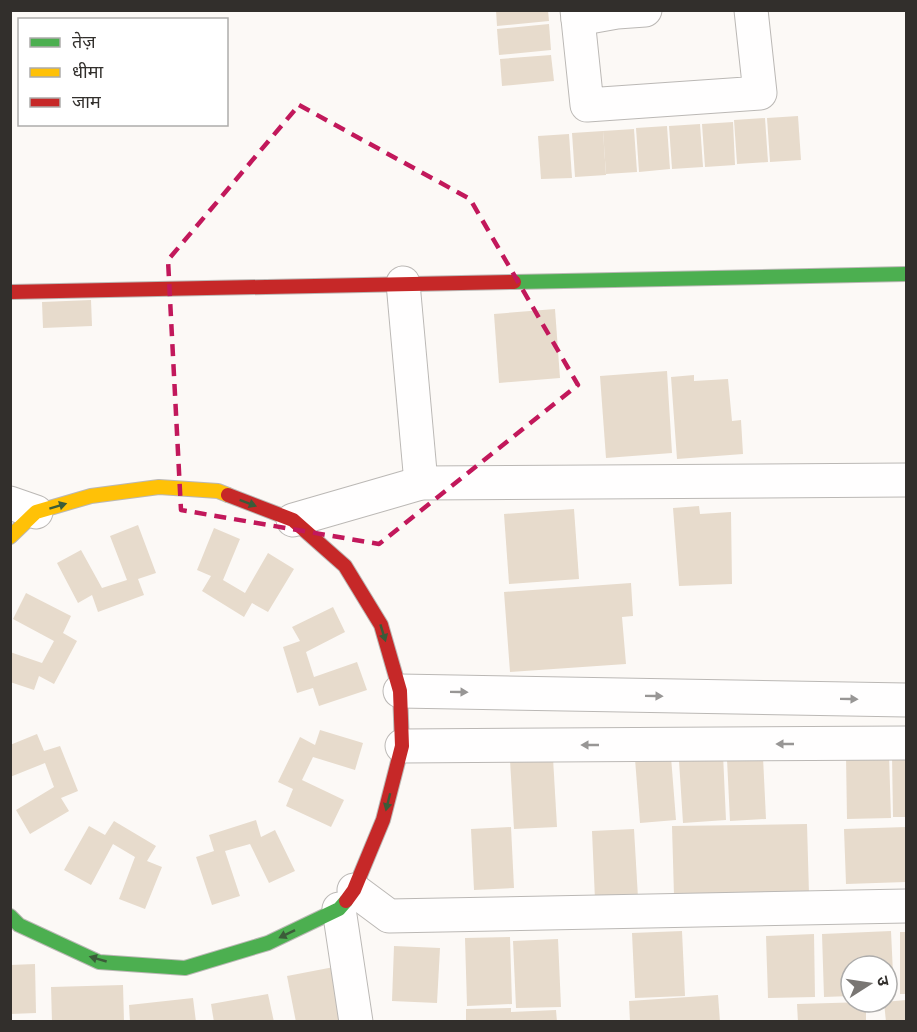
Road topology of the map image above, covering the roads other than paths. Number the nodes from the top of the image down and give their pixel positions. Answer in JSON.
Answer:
{"nodes":[{"id":1,"x":645,"y":10,"type":"edge"},
{"id":2,"x":751,"y":10,"type":"edge"},
{"id":3,"x":577,"y":15,"type":"edge"},
{"id":4,"x":906,"y":274,"type":"edge"},
{"id":5,"x":403,"y":283,"type":"junction"},
{"id":6,"x":10,"y":292,"type":"edge"},
{"id":7,"x":906,"y":480,"type":"edge"},
{"id":8,"x":421,"y":483,"type":"junction"},
{"id":9,"x":23,"y":508,"type":"edge"},
{"id":10,"x":293,"y":520,"type":"junction"},
{"id":11,"x":10,"y":537,"type":"edge"},
{"id":12,"x":400,"y":691,"type":"junction"},
{"id":13,"x":906,"y":700,"type":"edge"},
{"id":14,"x":906,"y":743,"type":"edge"},
{"id":15,"x":402,"y":746,"type":"junction"},
{"id":16,"x":347,"y":900,"type":"junction"},
{"id":17,"x":906,"y":906,"type":"edge"},
{"id":18,"x":13,"y":922,"type":"edge"},
{"id":19,"x":356,"y":1022,"type":"edge"}],
"edges":[{"from":1,"to":3,"type":"street"},
{"from":2,"to":3,"type":"street"},
{"from":4,"to":5,"type":"street"},
{"from":5,"to":6,"type":"street"},
{"from":5,"to":8,"type":"street"},
{"from":7,"to":8,"type":"street"},
{"from":8,"to":10,"type":"street"},
{"from":9,"to":10,"type":"street","one_way":true},
{"from":9,"to":11,"type":"street"},
{"from":10,"to":12,"type":"street","one_way":true},
{"from":12,"to":13,"type":"street","one_way":true},
{"from":12,"to":15,"type":"street"},
{"from":14,"to":15,"type":"street","one_way":true},
{"from":15,"to":16,"type":"street","one_way":true},
{"from":16,"to":17,"type":"street"},
{"from":16,"to":18,"type":"street","one_way":true},
{"from":16,"to":19,"type":"street"}]}
